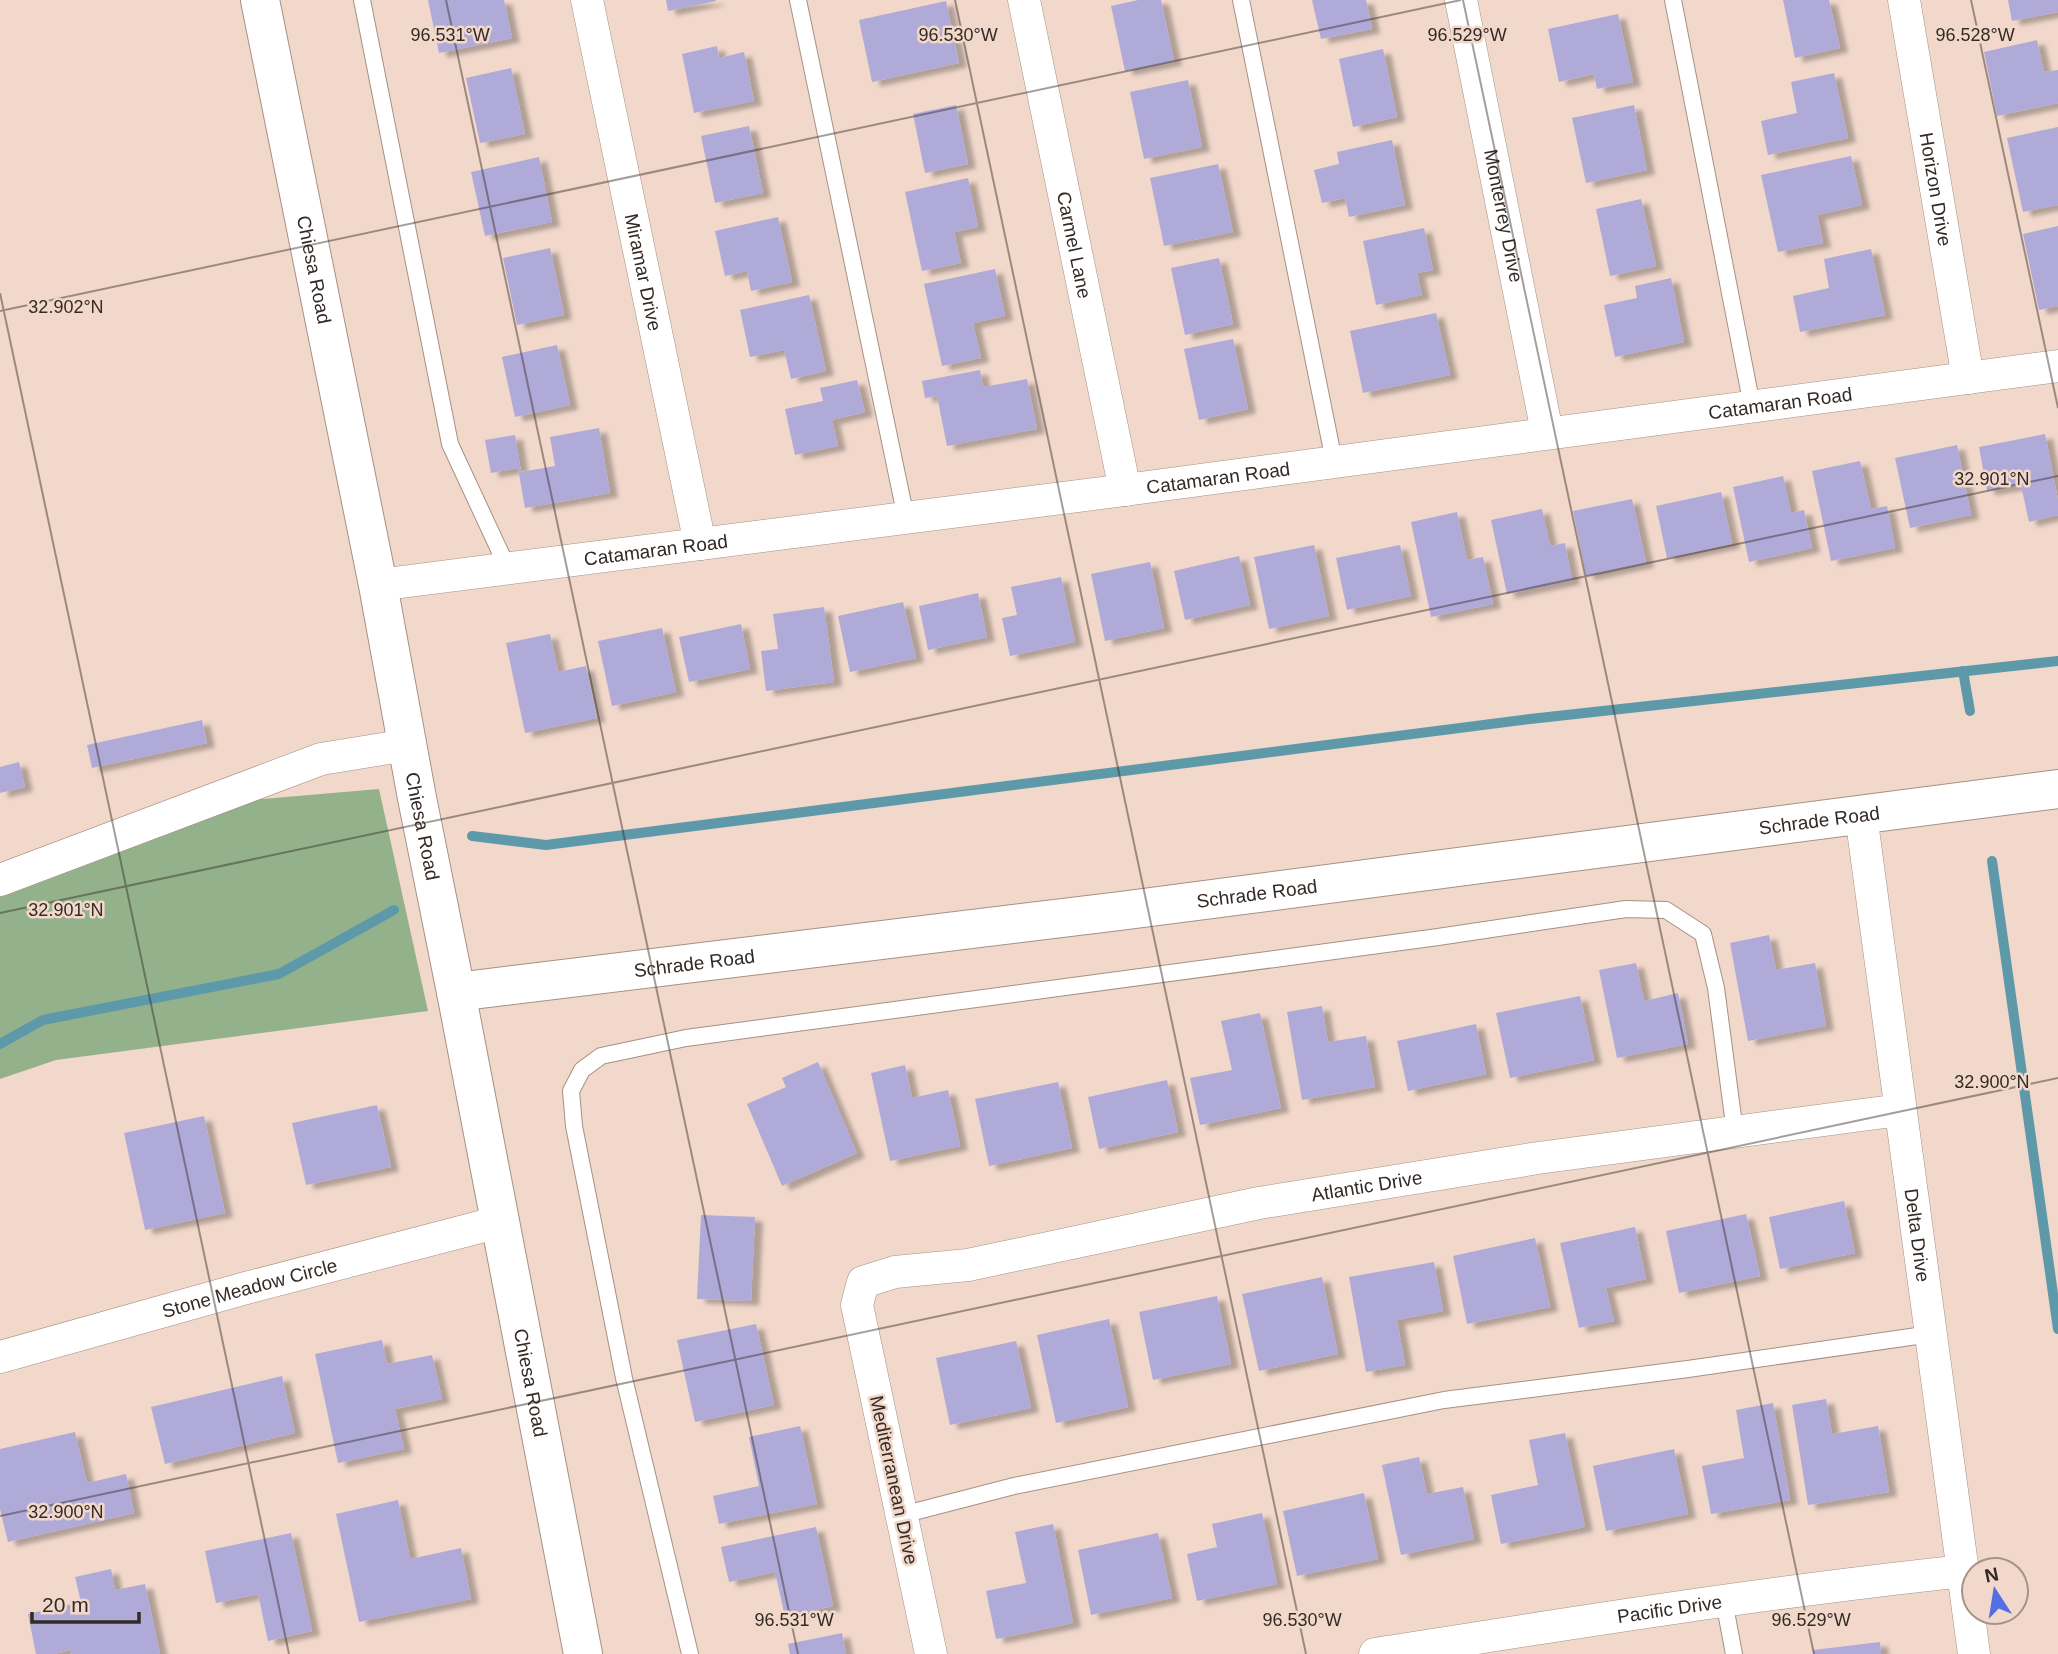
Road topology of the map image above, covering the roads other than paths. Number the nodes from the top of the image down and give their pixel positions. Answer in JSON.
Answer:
{"nodes":[{"id":1,"x":260,"y":0,"type":"edge"},
{"id":2,"x":362,"y":0,"type":"edge"},
{"id":3,"x":587,"y":0,"type":"edge"},
{"id":4,"x":798,"y":0,"type":"edge"},
{"id":5,"x":1024,"y":0,"type":"edge"},
{"id":6,"x":1241,"y":0,"type":"edge"},
{"id":7,"x":1461,"y":0,"type":"edge"},
{"id":8,"x":1673,"y":0,"type":"edge"},
{"id":9,"x":1903,"y":0,"type":"edge"},
{"id":10,"x":2058,"y":366,"type":"edge"},
{"id":11,"x":1968,"y":379,"type":"junction"},
{"id":12,"x":1752,"y":406,"type":"junction"},
{"id":13,"x":1547,"y":432,"type":"junction"},
{"id":14,"x":1334,"y":461,"type":"junction"},
{"id":15,"x":1125,"y":490,"type":"junction"},
{"id":16,"x":906,"y":518,"type":"junction"},
{"id":17,"x":700,"y":544,"type":"junction"},
{"id":18,"x":508,"y":569,"type":"junction"},
{"id":19,"x":378,"y":585,"type":"junction"},
{"id":20,"x":407,"y":745,"type":"junction"},
{"id":21,"x":2058,"y":789,"type":"edge"},
{"id":22,"x":1861,"y":815,"type":"junction"},
{"id":23,"x":0,"y":880,"type":"edge"},
{"id":24,"x":456,"y":992,"type":"junction"},
{"id":25,"x":1900,"y":1110,"type":"junction"},
{"id":26,"x":1735,"y":1132,"type":"junction"},
{"id":27,"x":499,"y":1222,"type":"junction"},
{"id":28,"x":857,"y":1305,"type":"joint"},
{"id":29,"x":1931,"y":1334,"type":"junction"},
{"id":30,"x":0,"y":1357,"type":"edge"},
{"id":31,"x":902,"y":1515,"type":"junction"},
{"id":32,"x":1962,"y":1556,"type":"edge"},
{"id":33,"x":1960,"y":1572,"type":"edge"},
{"id":34,"x":1724,"y":1601,"type":"junction"},
{"id":35,"x":1971,"y":1626,"type":"edge"},
{"id":36,"x":583,"y":1654,"type":"edge"},
{"id":37,"x":690,"y":1654,"type":"edge"},
{"id":38,"x":931,"y":1654,"type":"edge"},
{"id":39,"x":1375,"y":1654,"type":"edge"},
{"id":40,"x":1734,"y":1654,"type":"edge"},
{"id":41,"x":1974,"y":1654,"type":"edge"}],
"edges":[{"from":1,"to":19,"type":"main road","name":"Chiesa Road"},
{"from":2,"to":18,"type":"lane"},
{"from":3,"to":17,"type":"street","name":"Miramar Drive"},
{"from":4,"to":16,"type":"lane"},
{"from":5,"to":15,"type":"street","name":"Carmel Lane"},
{"from":6,"to":14,"type":"lane"},
{"from":7,"to":13,"type":"street","name":"Monterrey Drive"},
{"from":8,"to":12,"type":"lane"},
{"from":9,"to":11,"type":"street","name":"Horizon Drive"},
{"from":10,"to":11,"type":"street","name":"Catamaran Road"},
{"from":11,"to":12,"type":"street","name":"Catamaran Road"},
{"from":12,"to":13,"type":"street","name":"Catamaran Road"},
{"from":13,"to":14,"type":"street","name":"Catamaran Road"},
{"from":14,"to":15,"type":"street","name":"Catamaran Road"},
{"from":15,"to":16,"type":"street","name":"Catamaran Road"},
{"from":16,"to":17,"type":"street","name":"Catamaran Road"},
{"from":17,"to":18,"type":"street","name":"Catamaran Road"},
{"from":18,"to":19,"type":"street","name":"Catamaran Road"},
{"from":19,"to":20,"type":"main road","name":"Chiesa Road"},
{"from":20,"to":23,"type":"street"},
{"from":20,"to":24,"type":"main road","name":"Chiesa Road"},
{"from":21,"to":22,"type":"main road","name":"Schrade Road"},
{"from":22,"to":24,"type":"main road","name":"Schrade Road"},
{"from":22,"to":25,"type":"street","name":"Delta Drive"},
{"from":24,"to":27,"type":"main road","name":"Chiesa Road"},
{"from":25,"to":26,"type":"street","name":"Atlantic Drive"},
{"from":25,"to":29,"type":"street","name":"Delta Drive"},
{"from":26,"to":28,"type":"street","name":"Atlantic Drive"},
{"from":26,"to":37,"type":"lane"},
{"from":27,"to":30,"type":"street","name":"Stone Meadow Circle"},
{"from":27,"to":36,"type":"main road","name":"Chiesa Road"},
{"from":28,"to":31,"type":"street","name":"Mediterranean Drive"},
{"from":29,"to":31,"type":"lane"},
{"from":29,"to":32,"type":"street","name":"Delta Drive"},
{"from":31,"to":38,"type":"street","name":"Mediterranean Drive"},
{"from":33,"to":34,"type":"street","name":"Pacific Drive"},
{"from":34,"to":39,"type":"street","name":"Pacific Drive"},
{"from":34,"to":40,"type":"lane"},
{"from":35,"to":41,"type":"street","name":"Delta Drive"}]}
